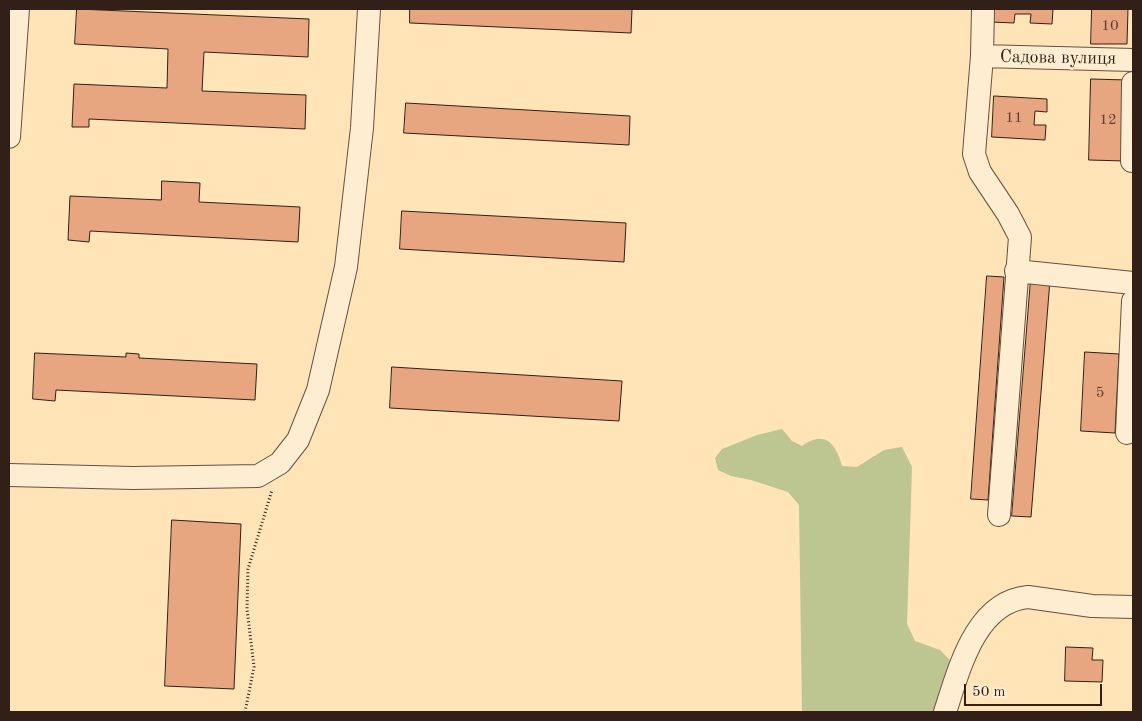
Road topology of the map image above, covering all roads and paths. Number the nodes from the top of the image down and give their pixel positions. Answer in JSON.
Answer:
{"nodes":[{"id":1,"x":18,"y":9,"type":"edge"},
{"id":2,"x":369,"y":9,"type":"edge"},
{"id":3,"x":983,"y":9,"type":"edge"},
{"id":4,"x":982,"y":56,"type":"junction"},
{"id":5,"x":1133,"y":60,"type":"edge"},
{"id":6,"x":1133,"y":83,"type":"edge"},
{"id":7,"x":9,"y":137,"type":"edge"},
{"id":8,"x":1132,"y":161,"type":"edge"},
{"id":9,"x":1016,"y":271,"type":"junction"},
{"id":10,"x":1133,"y":283,"type":"edge"},
{"id":11,"x":1133,"y":301,"type":"edge"},
{"id":12,"x":1127,"y":433,"type":"dead end"},
{"id":13,"x":280,"y":463,"type":"junction"},
{"id":14,"x":9,"y":476,"type":"edge"},
{"id":15,"x":999,"y":515,"type":"dead end"},
{"id":16,"x":1133,"y":607,"type":"edge"},
{"id":17,"x":245,"y":712,"type":"edge"},
{"id":18,"x":945,"y":712,"type":"edge"}],
"edges":[{"from":1,"to":7,"type":"street"},
{"from":2,"to":13,"type":"street"},
{"from":3,"to":4,"type":"street"},
{"from":4,"to":5,"type":"street","name":"Садова вулиця"},
{"from":4,"to":9,"type":"street"},
{"from":6,"to":8,"type":"street"},
{"from":9,"to":10,"type":"street"},
{"from":9,"to":15,"type":"street"},
{"from":11,"to":12,"type":"street"},
{"from":13,"to":14,"type":"street"},
{"from":13,"to":17,"type":"path"},
{"from":16,"to":18,"type":"street"}]}
